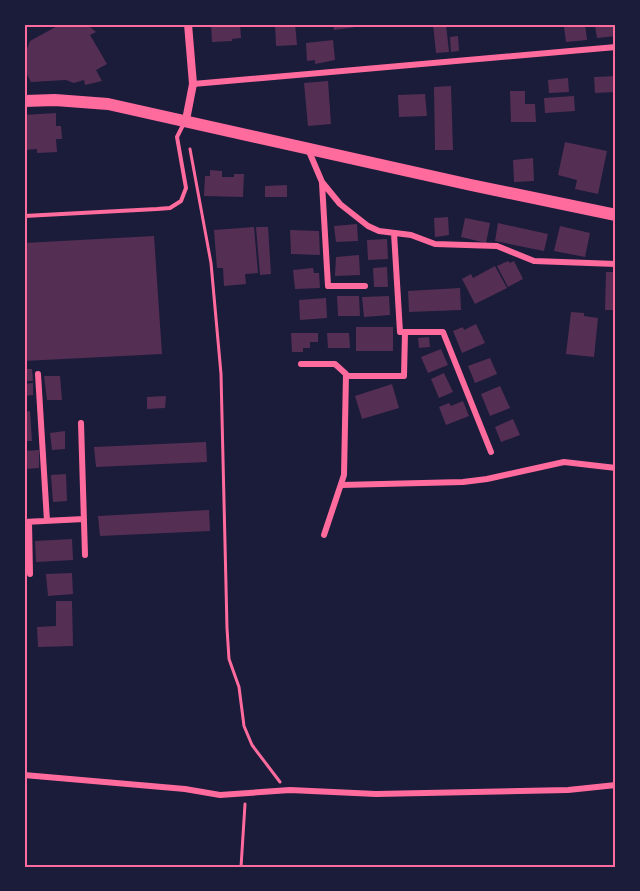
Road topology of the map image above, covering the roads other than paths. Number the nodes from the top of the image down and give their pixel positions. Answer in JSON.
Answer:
{"nodes":[{"id":1,"x":188,"y":24,"type":"edge"},
{"id":2,"x":616,"y":47,"type":"edge"},
{"id":3,"x":193,"y":84,"type":"junction"},
{"id":4,"x":24,"y":101,"type":"edge"},
{"id":5,"x":186,"y":120,"type":"junction"},
{"id":6,"x":308,"y":148,"type":"junction"},
{"id":7,"x":322,"y":182,"type":"junction"},
{"id":8,"x":616,"y":215,"type":"edge"},
{"id":9,"x":24,"y":216,"type":"edge"},
{"id":10,"x":394,"y":233,"type":"junction"},
{"id":11,"x":616,"y":264,"type":"edge"},
{"id":12,"x":365,"y":286,"type":"dead end"},
{"id":13,"x":405,"y":332,"type":"junction"},
{"id":14,"x":301,"y":364,"type":"dead end"},
{"id":15,"x":38,"y":374,"type":"dead end"},
{"id":16,"x":346,"y":376,"type":"junction"},
{"id":17,"x":81,"y":423,"type":"dead end"},
{"id":18,"x":490,"y":452,"type":"dead end"},
{"id":19,"x":616,"y":468,"type":"edge"},
{"id":20,"x":341,"y":484,"type":"junction"},
{"id":21,"x":84,"y":519,"type":"junction"},
{"id":22,"x":47,"y":521,"type":"junction"},
{"id":23,"x":26,"y":522,"type":"edge"},
{"id":24,"x":324,"y":535,"type":"dead end"},
{"id":25,"x":85,"y":555,"type":"dead end"},
{"id":26,"x":30,"y":574,"type":"dead end"},
{"id":27,"x":24,"y":775,"type":"edge"},
{"id":28,"x":616,"y":785,"type":"edge"}],
"edges":[{"from":1,"to":3,"type":"street"},
{"from":2,"to":3,"type":"street"},
{"from":3,"to":5,"type":"street"},
{"from":4,"to":5,"type":"highway"},
{"from":5,"to":6,"type":"highway"},
{"from":5,"to":9,"type":"lane"},
{"from":6,"to":7,"type":"street"},
{"from":6,"to":8,"type":"highway"},
{"from":7,"to":10,"type":"street"},
{"from":7,"to":12,"type":"street"},
{"from":10,"to":11,"type":"street"},
{"from":10,"to":13,"type":"street"},
{"from":13,"to":16,"type":"street"},
{"from":13,"to":18,"type":"street"},
{"from":14,"to":16,"type":"street"},
{"from":15,"to":22,"type":"street"},
{"from":16,"to":20,"type":"street"},
{"from":17,"to":21,"type":"street"},
{"from":19,"to":20,"type":"street"},
{"from":20,"to":24,"type":"street"},
{"from":21,"to":22,"type":"street"},
{"from":21,"to":25,"type":"street"},
{"from":22,"to":23,"type":"street"},
{"from":23,"to":26,"type":"street"},
{"from":27,"to":28,"type":"street"}]}
